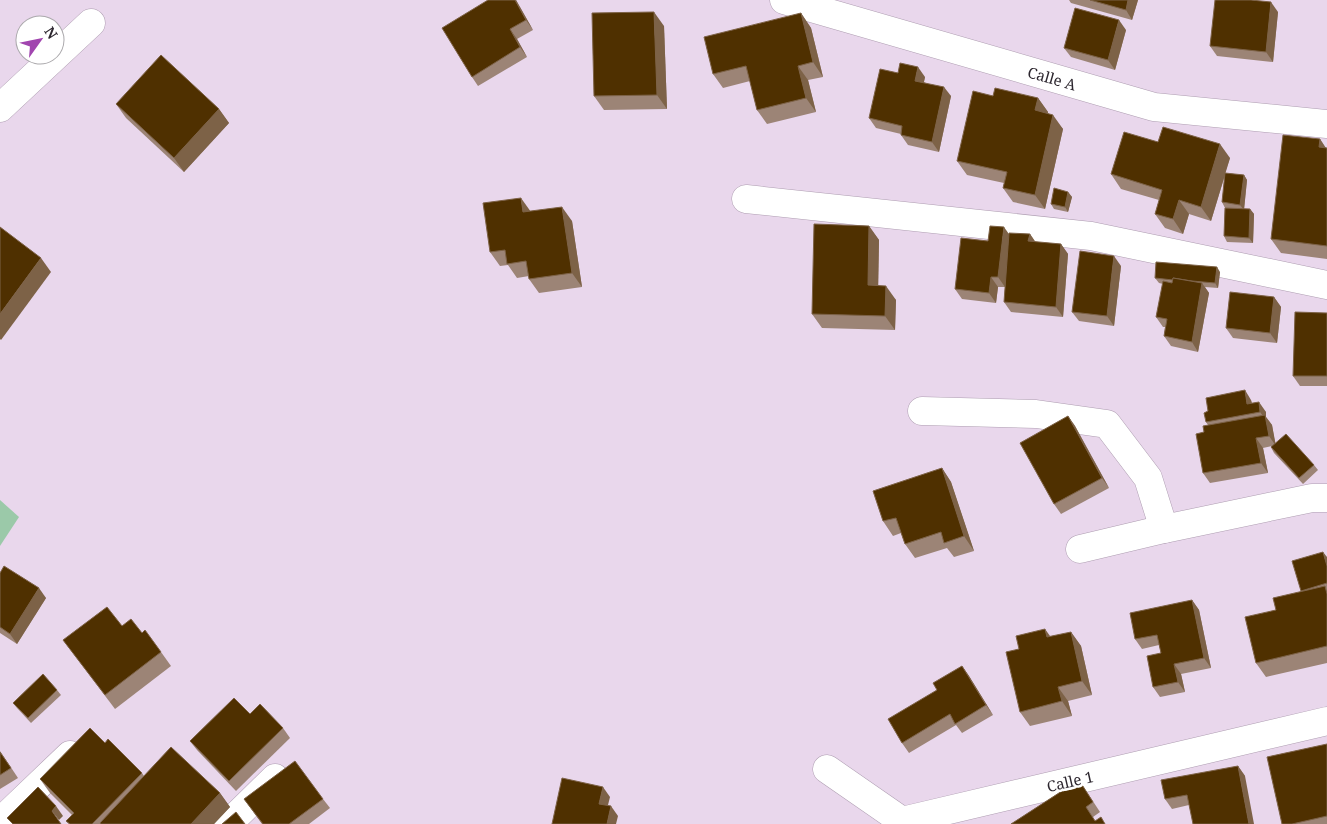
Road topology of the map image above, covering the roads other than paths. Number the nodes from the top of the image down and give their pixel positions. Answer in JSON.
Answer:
{"nodes":[{"id":1,"x":784,"y":0,"type":"edge"},
{"id":2,"x":91,"y":23,"type":"dead end"},
{"id":3,"x":0,"y":108,"type":"edge"},
{"id":4,"x":1327,"y":124,"type":"edge"},
{"id":5,"x":746,"y":199,"type":"dead end"},
{"id":6,"x":1327,"y":285,"type":"edge"},
{"id":7,"x":922,"y":412,"type":"dead end"},
{"id":8,"x":1327,"y":498,"type":"edge"},
{"id":9,"x":1164,"y":528,"type":"junction"},
{"id":10,"x":1080,"y":549,"type":"dead end"},
{"id":11,"x":1327,"y":721,"type":"edge"},
{"id":12,"x":89,"y":737,"type":"edge"},
{"id":13,"x":827,"y":769,"type":"dead end"},
{"id":14,"x":284,"y":770,"type":"edge"},
{"id":15,"x":0,"y":822,"type":"edge"},
{"id":16,"x":228,"y":824,"type":"edge"}],
"edges":[{"from":1,"to":4,"type":"street","name":"Calle A"},
{"from":2,"to":3,"type":"street"},
{"from":5,"to":6,"type":"street"},
{"from":7,"to":9,"type":"street"},
{"from":8,"to":9,"type":"street"},
{"from":9,"to":10,"type":"street"},
{"from":11,"to":13,"type":"street","name":"Calle 1"},
{"from":12,"to":15,"type":"street"},
{"from":14,"to":16,"type":"street"}]}
